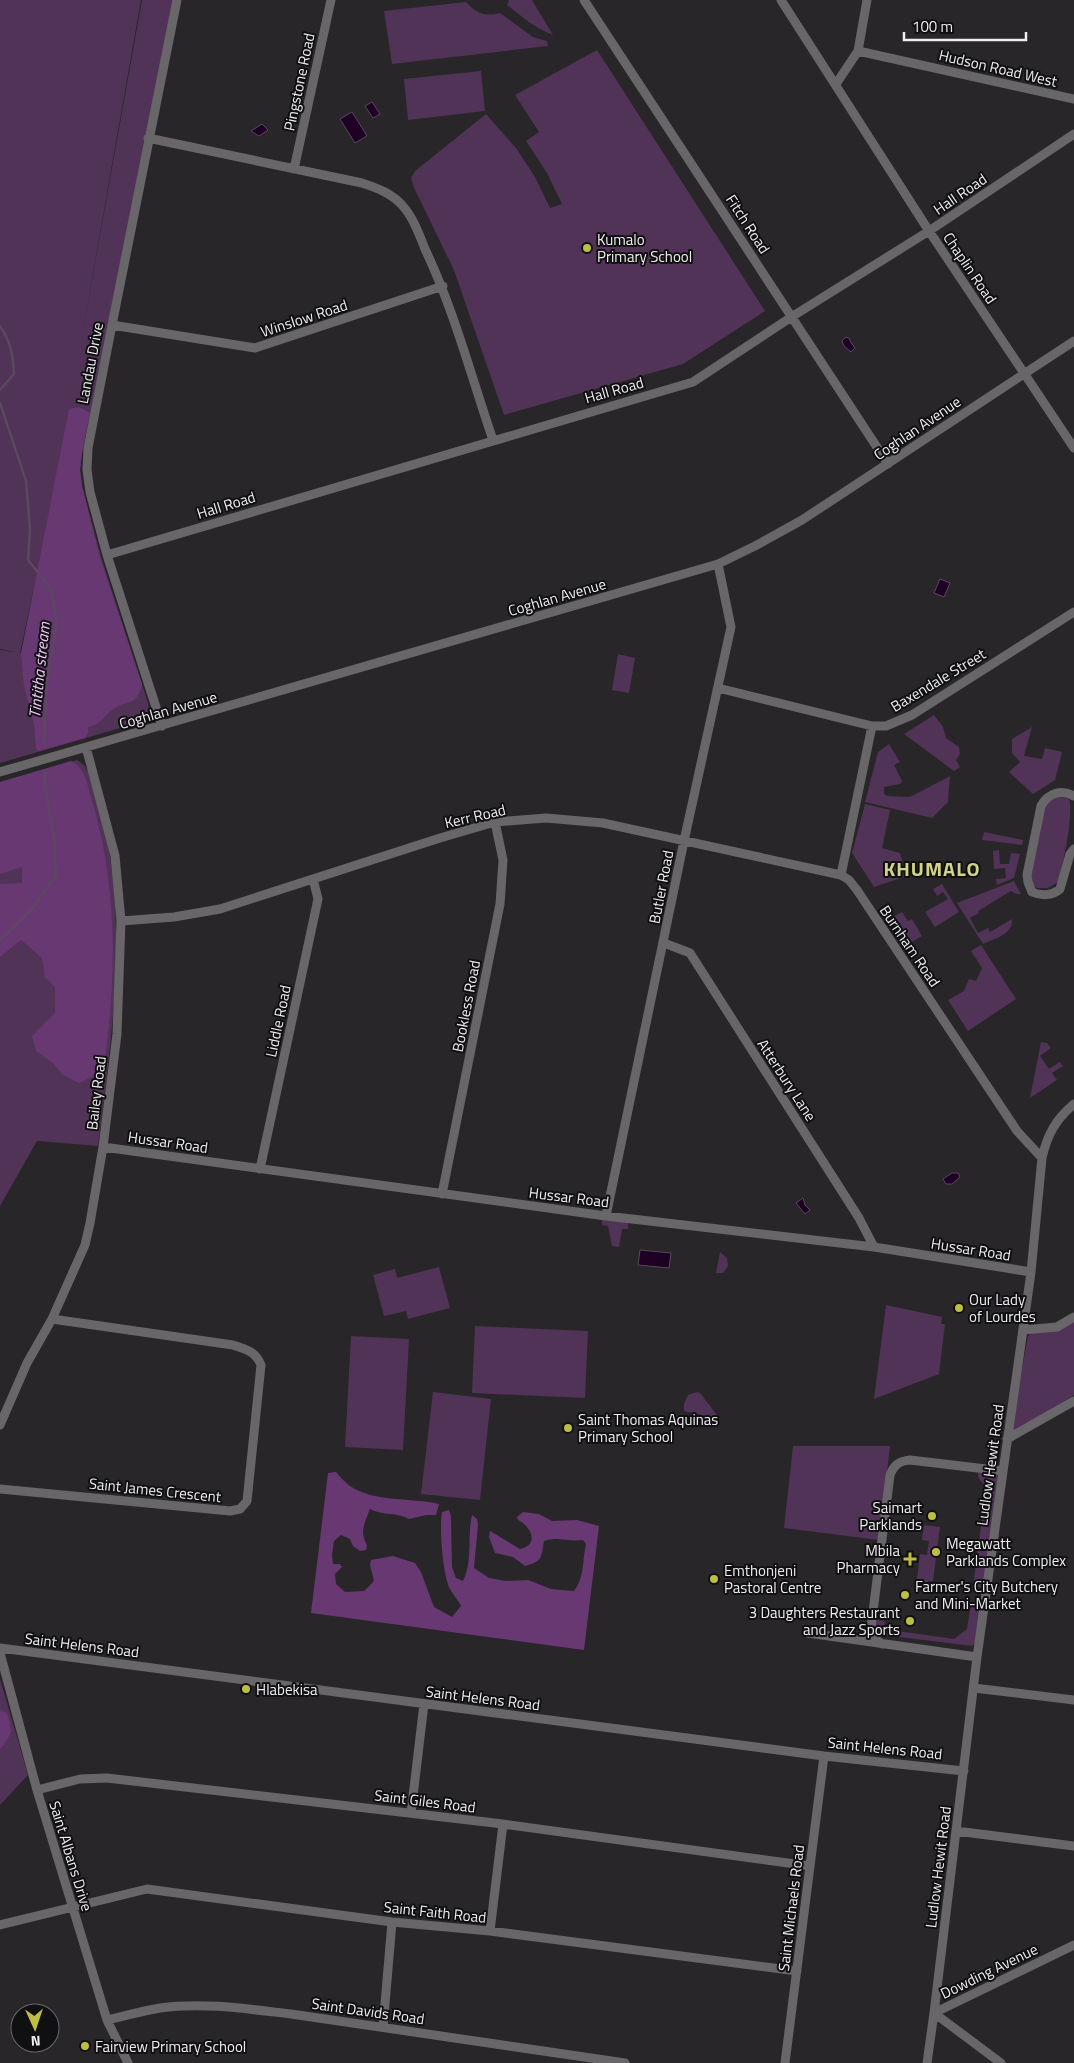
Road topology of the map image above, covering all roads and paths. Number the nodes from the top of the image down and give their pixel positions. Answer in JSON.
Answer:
{"nodes":[{"id":1,"x":177,"y":0,"type":"edge"},
{"id":2,"x":330,"y":0,"type":"edge"},
{"id":3,"x":584,"y":0,"type":"edge"},
{"id":4,"x":781,"y":0,"type":"edge"},
{"id":5,"x":867,"y":0,"type":"edge"},
{"id":6,"x":858,"y":51,"type":"junction"},
{"id":7,"x":836,"y":84,"type":"junction"},
{"id":8,"x":1074,"y":99,"type":"edge"},
{"id":9,"x":1074,"y":134,"type":"edge"},
{"id":10,"x":148,"y":138,"type":"junction"},
{"id":11,"x":294,"y":169,"type":"junction"},
{"id":12,"x":929,"y":231,"type":"junction"},
{"id":13,"x":442,"y":286,"type":"junction"},
{"id":14,"x":793,"y":316,"type":"junction"},
{"id":15,"x":112,"y":325,"type":"junction"},
{"id":16,"x":1074,"y":341,"type":"edge"},
{"id":17,"x":1024,"y":374,"type":"junction"},
{"id":18,"x":493,"y":440,"type":"junction"},
{"id":19,"x":1074,"y":448,"type":"edge"},
{"id":20,"x":888,"y":464,"type":"junction"},
{"id":21,"x":107,"y":555,"type":"junction"},
{"id":22,"x":718,"y":564,"type":"junction"},
{"id":23,"x":1074,"y":612,"type":"edge"},
{"id":24,"x":718,"y":688,"type":"junction"},
{"id":25,"x":162,"y":726,"type":"junction"},
{"id":26,"x":872,"y":726,"type":"junction"},
{"id":27,"x":86,"y":747,"type":"junction"},
{"id":28,"x":0,"y":772,"type":"edge"},
{"id":29,"x":1074,"y":796,"type":"edge"},
{"id":30,"x":495,"y":822,"type":"junction"},
{"id":31,"x":684,"y":841,"type":"junction"},
{"id":32,"x":1074,"y":849,"type":"edge"},
{"id":33,"x":841,"y":875,"type":"junction"},
{"id":34,"x":313,"y":879,"type":"junction"},
{"id":35,"x":120,"y":921,"type":"junction"},
{"id":36,"x":664,"y":943,"type":"junction"},
{"id":37,"x":1074,"y":1104,"type":"edge"},
{"id":38,"x":103,"y":1147,"type":"junction"},
{"id":39,"x":1042,"y":1158,"type":"junction"},
{"id":40,"x":260,"y":1169,"type":"junction"},
{"id":41,"x":442,"y":1194,"type":"junction"},
{"id":42,"x":606,"y":1216,"type":"junction"},
{"id":43,"x":874,"y":1247,"type":"junction"},
{"id":44,"x":1031,"y":1272,"type":"junction"},
{"id":45,"x":1074,"y":1318,"type":"edge"},
{"id":46,"x":52,"y":1319,"type":"junction"},
{"id":47,"x":1024,"y":1330,"type":"junction"},
{"id":48,"x":1074,"y":1401,"type":"edge"},
{"id":49,"x":0,"y":1425,"type":"edge"},
{"id":50,"x":1007,"y":1439,"type":"junction"},
{"id":51,"x":1003,"y":1470,"type":"junction"},
{"id":52,"x":0,"y":1489,"type":"edge"},
{"id":53,"x":808,"y":1633,"type":"dead end"},
{"id":54,"x":882,"y":1644,"type":"junction"},
{"id":55,"x":0,"y":1648,"type":"edge"},
{"id":56,"x":0,"y":1653,"type":"edge"},
{"id":57,"x":977,"y":1658,"type":"junction"},
{"id":58,"x":974,"y":1688,"type":"junction"},
{"id":59,"x":1074,"y":1700,"type":"edge"},
{"id":60,"x":424,"y":1704,"type":"junction"},
{"id":61,"x":824,"y":1756,"type":"junction"},
{"id":62,"x":964,"y":1771,"type":"junction"},
{"id":63,"x":37,"y":1790,"type":"junction"},
{"id":64,"x":411,"y":1813,"type":"junction"},
{"id":65,"x":503,"y":1824,"type":"junction"},
{"id":66,"x":956,"y":1831,"type":"junction"},
{"id":67,"x":1074,"y":1846,"type":"edge"},
{"id":68,"x":810,"y":1866,"type":"junction"},
{"id":69,"x":73,"y":1907,"type":"junction"},
{"id":70,"x":392,"y":1922,"type":"junction"},
{"id":71,"x":0,"y":1925,"type":"edge"},
{"id":72,"x":490,"y":1932,"type":"junction"},
{"id":73,"x":1074,"y":1945,"type":"edge"},
{"id":74,"x":797,"y":1971,"type":"junction"},
{"id":75,"x":934,"y":2013,"type":"junction"},
{"id":76,"x":107,"y":2020,"type":"junction"},
{"id":77,"x":383,"y":2027,"type":"junction"},
{"id":78,"x":128,"y":2063,"type":"edge"},
{"id":79,"x":625,"y":2063,"type":"edge"},
{"id":80,"x":785,"y":2063,"type":"edge"},
{"id":81,"x":927,"y":2063,"type":"edge"},
{"id":82,"x":1001,"y":2063,"type":"edge"}],
"edges":[{"from":1,"to":10,"type":"street","name":"Landau Drive"},
{"from":2,"to":11,"type":"street","name":"Pingstone Road"},
{"from":3,"to":14,"type":"street","name":"Fitch Road"},
{"from":4,"to":7,"type":"street","name":"Chaplin Road"},
{"from":5,"to":6,"type":"street"},
{"from":6,"to":7,"type":"street"},
{"from":6,"to":8,"type":"street","name":"Hudson Road West"},
{"from":7,"to":12,"type":"street","name":"Chaplin Road"},
{"from":9,"to":12,"type":"street","name":"Hall Road"},
{"from":10,"to":11,"type":"street"},
{"from":10,"to":15,"type":"street","name":"Landau Drive"},
{"from":11,"to":13,"type":"street"},
{"from":12,"to":14,"type":"street","name":"Hall Road"},
{"from":12,"to":17,"type":"street","name":"Chaplin Road"},
{"from":13,"to":15,"type":"street","name":"Winslow Road"},
{"from":13,"to":18,"type":"street"},
{"from":14,"to":18,"type":"street","name":"Hall Road"},
{"from":14,"to":20,"type":"street","name":"Fitch Road"},
{"from":15,"to":21,"type":"street","name":"Landau Drive"},
{"from":16,"to":17,"type":"street","name":"Coghlan Avenue"},
{"from":17,"to":19,"type":"street","name":"Chaplin Road"},
{"from":17,"to":20,"type":"street","name":"Coghlan Avenue"},
{"from":18,"to":21,"type":"street","name":"Hall Road"},
{"from":20,"to":22,"type":"street","name":"Coghlan Avenue"},
{"from":21,"to":25,"type":"street","name":"Landau Drive"},
{"from":22,"to":24,"type":"street","name":"Butler Road"},
{"from":22,"to":25,"type":"street","name":"Coghlan Avenue"},
{"from":23,"to":26,"type":"street","name":"Baxendale Street"},
{"from":24,"to":26,"type":"street","name":"Baxendale Street"},
{"from":24,"to":31,"type":"street","name":"Butler Road"},
{"from":25,"to":27,"type":"street","name":"Coghlan Avenue"},
{"from":26,"to":33,"type":"street"},
{"from":27,"to":28,"type":"street","name":"Coghlan Avenue"},
{"from":27,"to":35,"type":"street","name":"Bailey Road"},
{"from":29,"to":32,"type":"street"},
{"from":30,"to":31,"type":"street","name":"Kerr Road"},
{"from":30,"to":34,"type":"street","name":"Kerr Road"},
{"from":30,"to":41,"type":"street","name":"Bookless Road"},
{"from":31,"to":33,"type":"street","name":"Kerr Road"},
{"from":31,"to":36,"type":"street","name":"Butler Road"},
{"from":33,"to":39,"type":"street","name":"Burnham Road"},
{"from":34,"to":35,"type":"street","name":"Kerr Road"},
{"from":34,"to":40,"type":"street","name":"Liddle Road"},
{"from":35,"to":38,"type":"street","name":"Bailey Road"},
{"from":36,"to":42,"type":"street","name":"Butler Road"},
{"from":36,"to":43,"type":"street","name":"Atterbury Lane"},
{"from":37,"to":39,"type":"street","name":"Ludlow Hewit Road"},
{"from":38,"to":40,"type":"street","name":"Hussar Road"},
{"from":38,"to":46,"type":"street","name":"Bailey Road"},
{"from":39,"to":44,"type":"street","name":"Ludlow Hewit Road"},
{"from":40,"to":41,"type":"street","name":"Hussar Road"},
{"from":41,"to":42,"type":"street","name":"Hussar Road"},
{"from":42,"to":43,"type":"street","name":"Hussar Road"},
{"from":43,"to":44,"type":"street","name":"Hussar Road"},
{"from":44,"to":47,"type":"street","name":"Ludlow Hewit Road"},
{"from":45,"to":47,"type":"street"},
{"from":46,"to":49,"type":"street","name":"Bailey Road"},
{"from":46,"to":52,"type":"street","name":"Saint James Crescent"},
{"from":47,"to":50,"type":"street","name":"Ludlow Hewit Road"},
{"from":48,"to":50,"type":"street"},
{"from":50,"to":51,"type":"street","name":"Ludlow Hewit Road"},
{"from":51,"to":54,"type":"street"},
{"from":51,"to":57,"type":"street","name":"Ludlow Hewit Road"},
{"from":53,"to":54,"type":"street"},
{"from":54,"to":57,"type":"street"},
{"from":55,"to":60,"type":"street","name":"Saint Helens Road"},
{"from":56,"to":63,"type":"street","name":"Saint Albans Drive"},
{"from":57,"to":58,"type":"street","name":"Ludlow Hewit Road"},
{"from":58,"to":59,"type":"street"},
{"from":58,"to":62,"type":"street","name":"Ludlow Hewit Road"},
{"from":60,"to":61,"type":"street","name":"Saint Helens Road"},
{"from":60,"to":64,"type":"street"},
{"from":61,"to":62,"type":"street","name":"Saint Helens Road"},
{"from":61,"to":68,"type":"street","name":"Saint Michaels Road"},
{"from":62,"to":66,"type":"street","name":"Ludlow Hewit Road"},
{"from":63,"to":64,"type":"street","name":"Saint Giles Road"},
{"from":63,"to":69,"type":"street","name":"Saint Albans Drive"},
{"from":64,"to":65,"type":"street","name":"Saint Giles Road"},
{"from":65,"to":68,"type":"street","name":"Saint Giles Road"},
{"from":65,"to":72,"type":"street"},
{"from":66,"to":67,"type":"street"},
{"from":66,"to":75,"type":"street","name":"Ludlow Hewit Road"},
{"from":68,"to":74,"type":"street","name":"Saint Michaels Road"},
{"from":69,"to":70,"type":"street","name":"Saint Faith Road"},
{"from":69,"to":71,"type":"street","name":"Saint Faith Road"},
{"from":69,"to":76,"type":"street","name":"Saint Albans Drive"},
{"from":70,"to":72,"type":"street","name":"Saint Faith Road"},
{"from":70,"to":77,"type":"street"},
{"from":72,"to":74,"type":"street","name":"Saint Faith Road"},
{"from":73,"to":75,"type":"street","name":"Dowding Avenue"},
{"from":74,"to":80,"type":"street","name":"Saint Michaels Road"},
{"from":75,"to":81,"type":"street","name":"Dowding Avenue"},
{"from":75,"to":82,"type":"street"},
{"from":76,"to":77,"type":"street","name":"Saint Davids Road"},
{"from":76,"to":78,"type":"street","name":"Saint Albans Drive"},
{"from":77,"to":79,"type":"street","name":"Saint Davids Road"}]}
